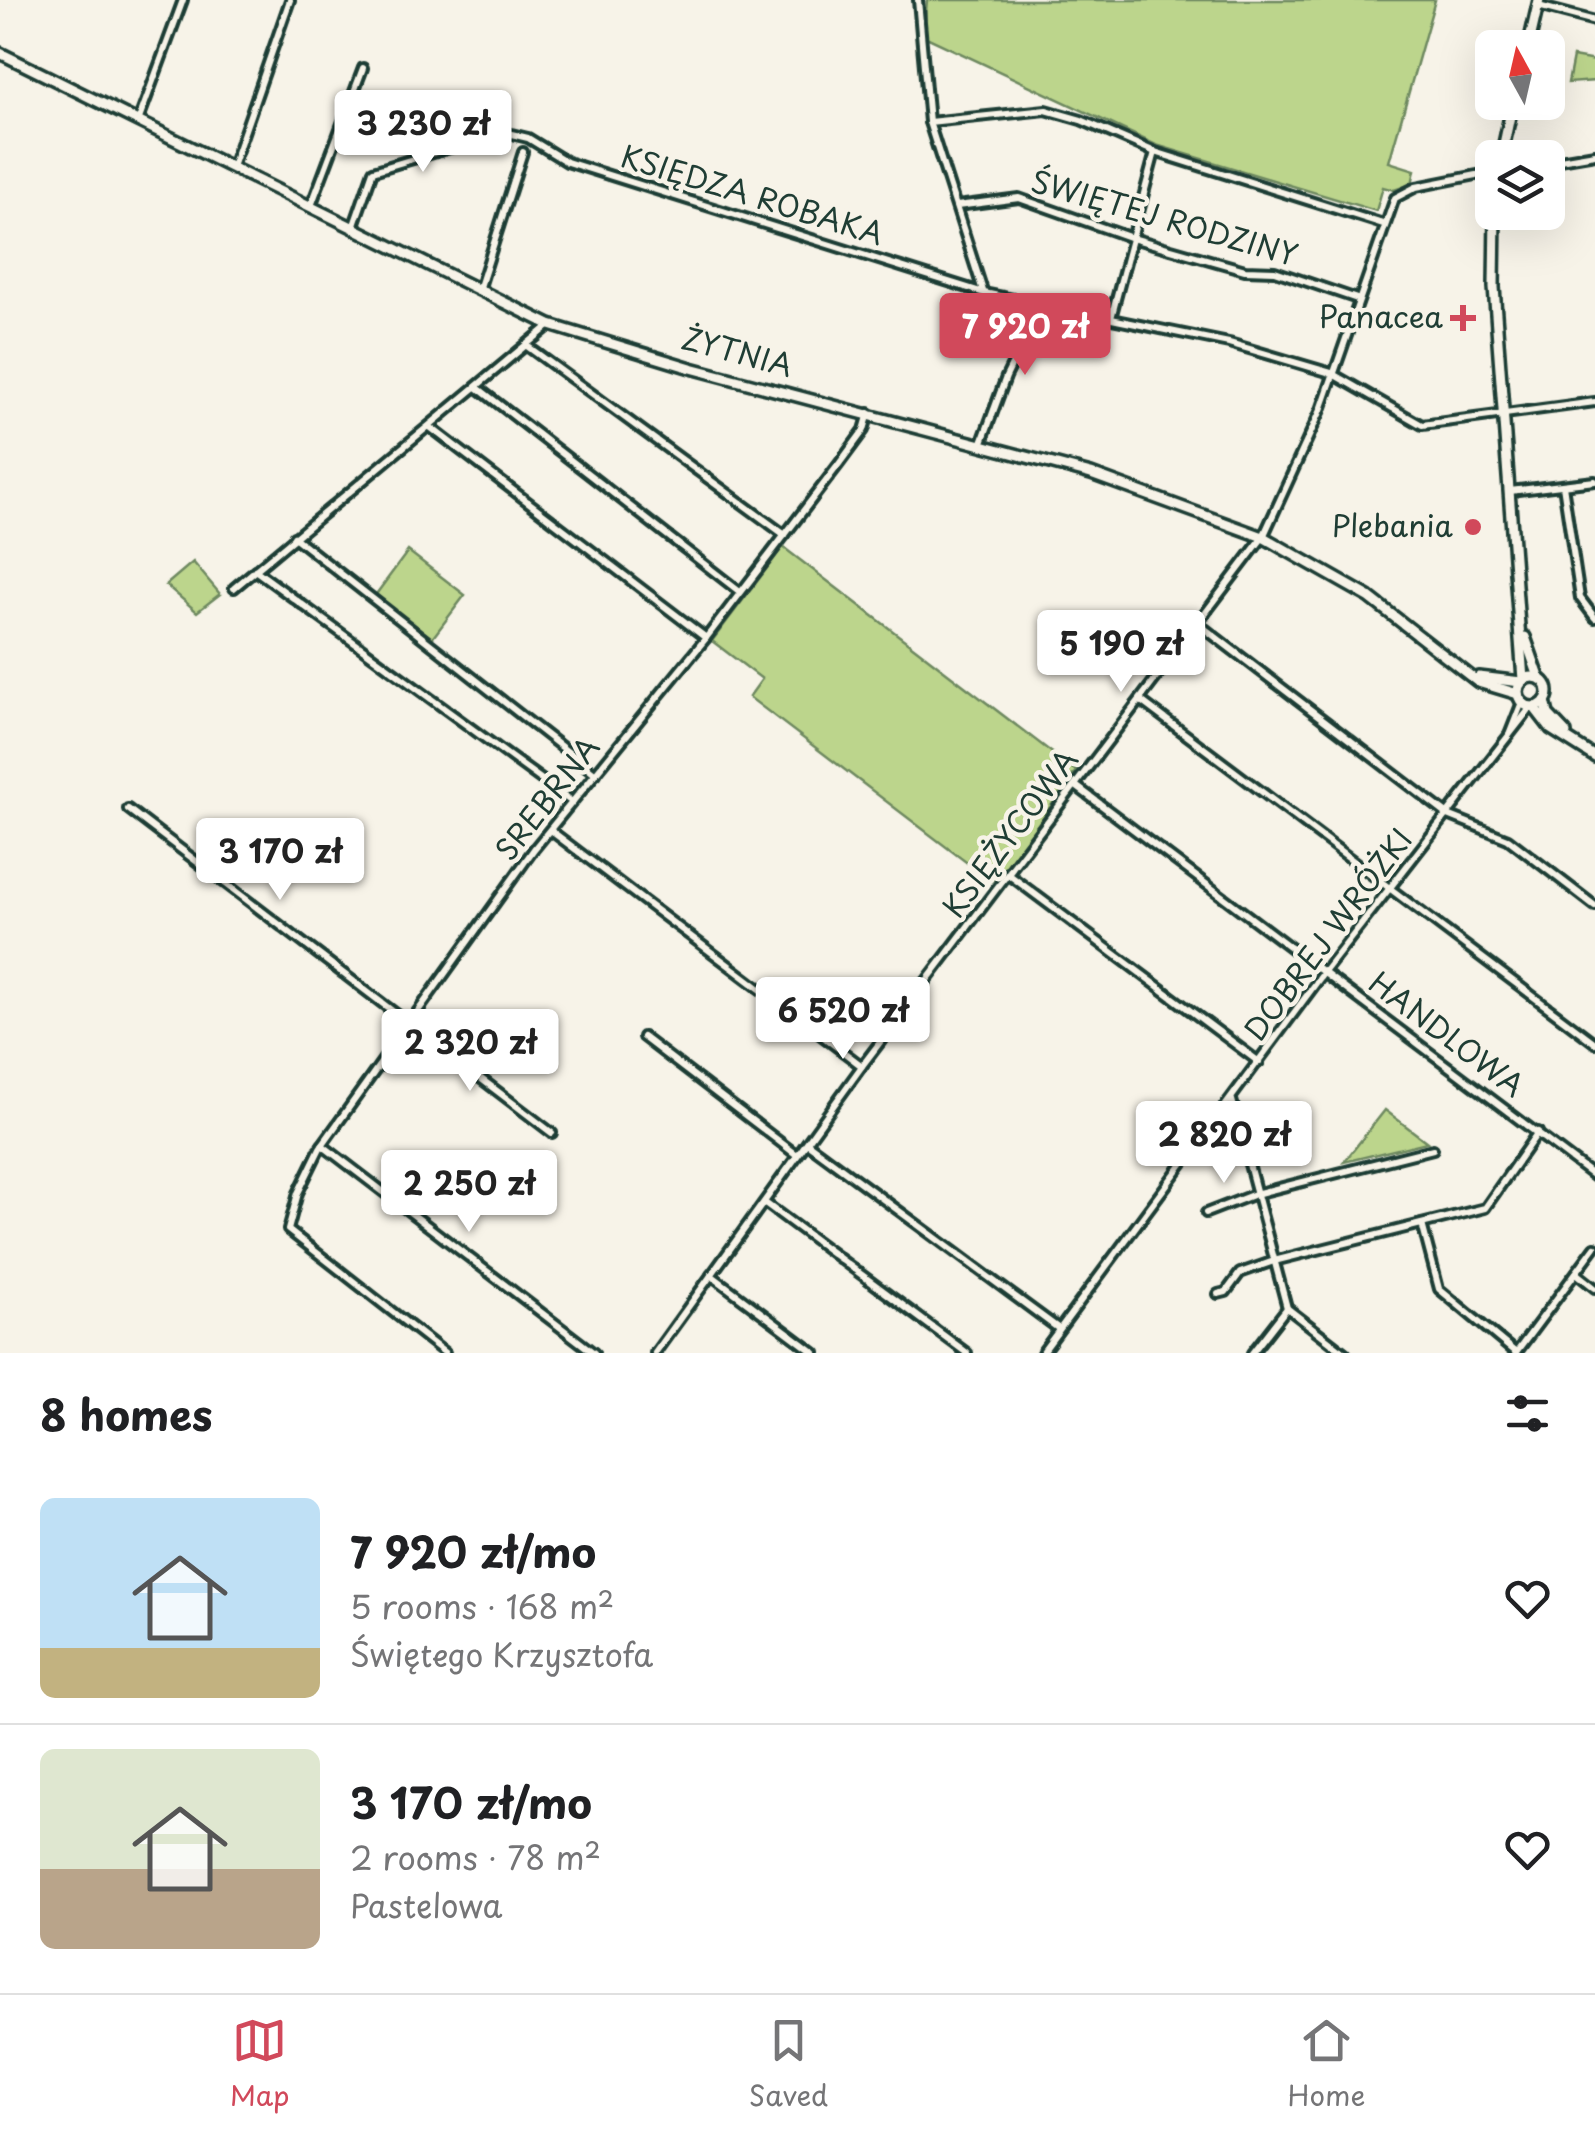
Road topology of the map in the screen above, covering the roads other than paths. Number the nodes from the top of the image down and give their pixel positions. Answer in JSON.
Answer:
{"nodes":[{"id":1,"x":182,"y":0,"type":"edge"},
{"id":2,"x":290,"y":0,"type":"edge"},
{"id":3,"x":918,"y":0,"type":"edge"},
{"id":4,"x":1539,"y":3,"type":"edge"},
{"id":5,"x":1595,"y":21,"type":"edge"},
{"id":6,"x":1532,"y":30,"type":"edge"},
{"id":7,"x":0,"y":54,"type":"edge"},
{"id":8,"x":363,"y":68,"type":"dead end"},
{"id":9,"x":139,"y":120,"type":"junction"},
{"id":10,"x":930,"y":122,"type":"junction"},
{"id":11,"x":523,"y":152,"type":"dead end"},
{"id":12,"x":1156,"y":152,"type":"junction"},
{"id":13,"x":1595,"y":156,"type":"edge"},
{"id":14,"x":1565,"y":160,"type":"edge"},
{"id":15,"x":232,"y":167,"type":"junction"},
{"id":16,"x":1475,"y":175,"type":"edge"},
{"id":17,"x":957,"y":206,"type":"junction"},
{"id":18,"x":310,"y":207,"type":"junction"},
{"id":19,"x":1383,"y":224,"type":"junction"},
{"id":20,"x":353,"y":229,"type":"junction"},
{"id":21,"x":1494,"y":230,"type":"edge"},
{"id":22,"x":1132,"y":238,"type":"junction"},
{"id":23,"x":479,"y":290,"type":"junction"},
{"id":24,"x":984,"y":292,"type":"junction"},
{"id":25,"x":1356,"y":299,"type":"junction"},
{"id":26,"x":1042,"y":303,"type":"junction"},
{"id":27,"x":1111,"y":318,"type":"junction"},
{"id":28,"x":550,"y":325,"type":"junction"},
{"id":29,"x":526,"y":346,"type":"junction"},
{"id":30,"x":1331,"y":373,"type":"junction"},
{"id":31,"x":478,"y":388,"type":"junction"},
{"id":32,"x":1595,"y":402,"type":"edge"},
{"id":33,"x":869,"y":413,"type":"junction"},
{"id":34,"x":1504,"y":415,"type":"junction"},
{"id":35,"x":430,"y":427,"type":"junction"},
{"id":36,"x":982,"y":442,"type":"junction"},
{"id":37,"x":1595,"y":481,"type":"edge"},
{"id":38,"x":1564,"y":485,"type":"junction"},
{"id":39,"x":1507,"y":495,"type":"junction"},
{"id":40,"x":785,"y":535,"type":"junction"},
{"id":41,"x":1263,"y":537,"type":"junction"},
{"id":42,"x":294,"y":538,"type":"junction"},
{"id":43,"x":255,"y":570,"type":"junction"},
{"id":44,"x":234,"y":588,"type":"dead end"},
{"id":45,"x":740,"y":592,"type":"junction"},
{"id":46,"x":1595,"y":618,"type":"edge"},
{"id":47,"x":1196,"y":622,"type":"junction"},
{"id":48,"x":1521,"y":625,"type":"junction"},
{"id":49,"x":706,"y":638,"type":"junction"},
{"id":50,"x":1466,"y":672,"type":"junction"},
{"id":51,"x":1539,"y":677,"type":"junction"},
{"id":52,"x":1522,"y":681,"type":"junction"},
{"id":53,"x":1140,"y":700,"type":"junction"},
{"id":54,"x":1545,"y":701,"type":"junction"},
{"id":55,"x":1526,"y":702,"type":"junction"},
{"id":56,"x":1574,"y":743,"type":"junction"},
{"id":57,"x":1595,"y":758,"type":"edge"},
{"id":58,"x":596,"y":774,"type":"junction"},
{"id":59,"x":1076,"y":786,"type":"junction"},
{"id":60,"x":572,"y":802,"type":"junction"},
{"id":61,"x":128,"y":809,"type":"dead end"},
{"id":62,"x":1448,"y":815,"type":"junction"},
{"id":63,"x":550,"y":830,"type":"junction"},
{"id":64,"x":1008,"y":874,"type":"junction"},
{"id":65,"x":1390,"y":888,"type":"junction"},
{"id":66,"x":1595,"y":906,"type":"edge"},
{"id":67,"x":1325,"y":971,"type":"junction"},
{"id":68,"x":410,"y":1026,"type":"junction"},
{"id":69,"x":643,"y":1037,"type":"dead end"},
{"id":70,"x":1595,"y":1043,"type":"edge"},
{"id":71,"x":1260,"y":1063,"type":"junction"},
{"id":72,"x":862,"y":1066,"type":"junction"},
{"id":73,"x":1232,"y":1100,"type":"junction"},
{"id":74,"x":1538,"y":1132,"type":"junction"},
{"id":75,"x":552,"y":1133,"type":"dead end"},
{"id":76,"x":807,"y":1143,"type":"junction"},
{"id":77,"x":322,"y":1145,"type":"junction"},
{"id":78,"x":1433,"y":1149,"type":"dead end"},
{"id":79,"x":798,"y":1155,"type":"junction"},
{"id":80,"x":1595,"y":1178,"type":"edge"},
{"id":81,"x":1256,"y":1194,"type":"junction"},
{"id":82,"x":765,"y":1203,"type":"junction"},
{"id":83,"x":1206,"y":1213,"type":"dead end"},
{"id":84,"x":1422,"y":1224,"type":"junction"},
{"id":85,"x":1595,"y":1247,"type":"edge"},
{"id":86,"x":1274,"y":1261,"type":"junction"},
{"id":87,"x":1576,"y":1273,"type":"junction"},
{"id":88,"x":710,"y":1275,"type":"junction"},
{"id":89,"x":1595,"y":1288,"type":"edge"},
{"id":90,"x":1218,"y":1294,"type":"dead end"},
{"id":91,"x":1287,"y":1308,"type":"junction"},
{"id":92,"x":1059,"y":1330,"type":"junction"},
{"id":93,"x":445,"y":1353,"type":"edge"},
{"id":94,"x":594,"y":1353,"type":"edge"},
{"id":95,"x":655,"y":1353,"type":"edge"},
{"id":96,"x":815,"y":1353,"type":"edge"},
{"id":97,"x":967,"y":1353,"type":"edge"},
{"id":98,"x":1042,"y":1353,"type":"edge"},
{"id":99,"x":1252,"y":1353,"type":"edge"},
{"id":100,"x":1345,"y":1353,"type":"edge"},
{"id":101,"x":1516,"y":1353,"type":"edge"}],
"edges":[{"from":1,"to":9,"type":"street"},
{"from":2,"to":15,"type":"street"},
{"from":3,"to":10,"type":"street"},
{"from":4,"to":5,"type":"street"},
{"from":4,"to":6,"type":"street"},
{"from":7,"to":9,"type":"street","name":"ŻYTNIA"},
{"from":8,"to":18,"type":"street"},
{"from":9,"to":15,"type":"street","name":"ŻYTNIA"},
{"from":10,"to":12,"type":"street"},
{"from":10,"to":17,"type":"street"},
{"from":11,"to":23,"type":"street"},
{"from":12,"to":19,"type":"street"},
{"from":12,"to":22,"type":"street"},
{"from":13,"to":14,"type":"street"},
{"from":15,"to":18,"type":"street","name":"ŻYTNIA"},
{"from":16,"to":19,"type":"street"},
{"from":17,"to":22,"type":"street","name":"ŚWIĘTEJ RODZINY"},
{"from":17,"to":24,"type":"street"},
{"from":18,"to":20,"type":"street","name":"ŻYTNIA"},
{"from":19,"to":25,"type":"street","name":"KSIĘŻYCOWA"},
{"from":20,"to":23,"type":"street","name":"ŻYTNIA"},
{"from":20,"to":24,"type":"street","name":"KSIĘDZA ROBAKA"},
{"from":21,"to":34,"type":"street"},
{"from":22,"to":25,"type":"street","name":"ŚWIĘTEJ RODZINY"},
{"from":22,"to":27,"type":"street"},
{"from":23,"to":28,"type":"street","name":"ŻYTNIA"},
{"from":24,"to":26,"type":"street","name":"KSIĘDZA ROBAKA"},
{"from":25,"to":30,"type":"street","name":"KSIĘŻYCOWA"},
{"from":26,"to":27,"type":"street","name":"KSIĘDZA ROBAKA"},
{"from":26,"to":36,"type":"street"},
{"from":27,"to":30,"type":"street","name":"KSIĘDZA ROBAKA"},
{"from":28,"to":29,"type":"street"},
{"from":28,"to":33,"type":"street","name":"ŻYTNIA"},
{"from":29,"to":31,"type":"street"},
{"from":29,"to":40,"type":"street"},
{"from":30,"to":34,"type":"street","name":"KSIĘDZA ROBAKA"},
{"from":30,"to":41,"type":"street","name":"KSIĘŻYCOWA"},
{"from":31,"to":35,"type":"street"},
{"from":31,"to":45,"type":"street"},
{"from":32,"to":34,"type":"street","name":"KSIĘDZA ROBAKA"},
{"from":33,"to":36,"type":"street","name":"ŻYTNIA"},
{"from":33,"to":40,"type":"street","name":"SREBRNA"},
{"from":34,"to":39,"type":"street"},
{"from":35,"to":42,"type":"street"},
{"from":35,"to":49,"type":"street"},
{"from":36,"to":41,"type":"street","name":"ŻYTNIA"},
{"from":37,"to":38,"type":"street"},
{"from":38,"to":39,"type":"street"},
{"from":38,"to":46,"type":"street"},
{"from":39,"to":48,"type":"street"},
{"from":40,"to":45,"type":"street","name":"SREBRNA"},
{"from":41,"to":47,"type":"street","name":"KSIĘŻYCOWA"},
{"from":41,"to":50,"type":"street","name":"ŻYTNIA"},
{"from":42,"to":43,"type":"street"},
{"from":42,"to":58,"type":"street"},
{"from":43,"to":44,"type":"street"},
{"from":43,"to":60,"type":"street"},
{"from":45,"to":49,"type":"street","name":"SREBRNA"},
{"from":47,"to":53,"type":"street","name":"KSIĘŻYCOWA"},
{"from":47,"to":62,"type":"street"},
{"from":48,"to":51,"type":"street"},
{"from":48,"to":52,"type":"street"},
{"from":49,"to":58,"type":"street","name":"SREBRNA"},
{"from":50,"to":52,"type":"street","name":"ŻYTNIA"},
{"from":50,"to":55,"type":"street","name":"ŻYTNIA"},
{"from":51,"to":52,"type":"street","name":"ŻYTNIA"},
{"from":51,"to":54,"type":"street"},
{"from":52,"to":55,"type":"street"},
{"from":53,"to":59,"type":"street","name":"KSIĘŻYCOWA"},
{"from":53,"to":65,"type":"street"},
{"from":54,"to":55,"type":"street"},
{"from":54,"to":56,"type":"street"},
{"from":55,"to":56,"type":"street"},
{"from":55,"to":62,"type":"street","name":"DOBREJ WRÓŻKI"},
{"from":56,"to":57,"type":"street"},
{"from":58,"to":60,"type":"street","name":"SREBRNA"},
{"from":59,"to":64,"type":"street","name":"KSIĘŻYCOWA"},
{"from":59,"to":67,"type":"street","name":"HANDLOWA"},
{"from":60,"to":63,"type":"street","name":"SREBRNA"},
{"from":61,"to":68,"type":"street"},
{"from":62,"to":65,"type":"street","name":"DOBREJ WRÓŻKI"},
{"from":62,"to":66,"type":"street"},
{"from":63,"to":68,"type":"street","name":"SREBRNA"},
{"from":63,"to":72,"type":"street"},
{"from":64,"to":71,"type":"street"},
{"from":64,"to":72,"type":"street","name":"KSIĘŻYCOWA"},
{"from":65,"to":67,"type":"street","name":"DOBREJ WRÓŻKI"},
{"from":65,"to":70,"type":"street"},
{"from":67,"to":71,"type":"street","name":"DOBREJ WRÓŻKI"},
{"from":67,"to":74,"type":"street","name":"HANDLOWA"},
{"from":68,"to":75,"type":"street"},
{"from":68,"to":77,"type":"street","name":"SREBRNA"},
{"from":69,"to":79,"type":"street"},
{"from":71,"to":73,"type":"street","name":"DOBREJ WRÓŻKI"},
{"from":72,"to":76,"type":"street","name":"KSIĘŻYCOWA"},
{"from":73,"to":81,"type":"street"},
{"from":73,"to":92,"type":"street","name":"DOBREJ WRÓŻKI"},
{"from":74,"to":80,"type":"street","name":"HANDLOWA"},
{"from":74,"to":84,"type":"street"},
{"from":76,"to":79,"type":"street","name":"KSIĘŻYCOWA"},
{"from":76,"to":92,"type":"street"},
{"from":77,"to":93,"type":"street","name":"SREBRNA"},
{"from":77,"to":94,"type":"street"},
{"from":78,"to":81,"type":"street"},
{"from":79,"to":82,"type":"street","name":"KSIĘŻYCOWA"},
{"from":81,"to":83,"type":"street"},
{"from":81,"to":86,"type":"street"},
{"from":82,"to":88,"type":"street","name":"KSIĘŻYCOWA"},
{"from":82,"to":97,"type":"street"},
{"from":84,"to":86,"type":"street"},
{"from":84,"to":101,"type":"street"},
{"from":85,"to":87,"type":"street"},
{"from":86,"to":90,"type":"street"},
{"from":86,"to":91,"type":"street"},
{"from":87,"to":89,"type":"street"},
{"from":87,"to":101,"type":"street"},
{"from":88,"to":95,"type":"street","name":"KSIĘŻYCOWA"},
{"from":88,"to":96,"type":"street"},
{"from":91,"to":99,"type":"street"},
{"from":91,"to":100,"type":"street"},
{"from":92,"to":98,"type":"street","name":"DOBREJ WRÓŻKI"}]}
